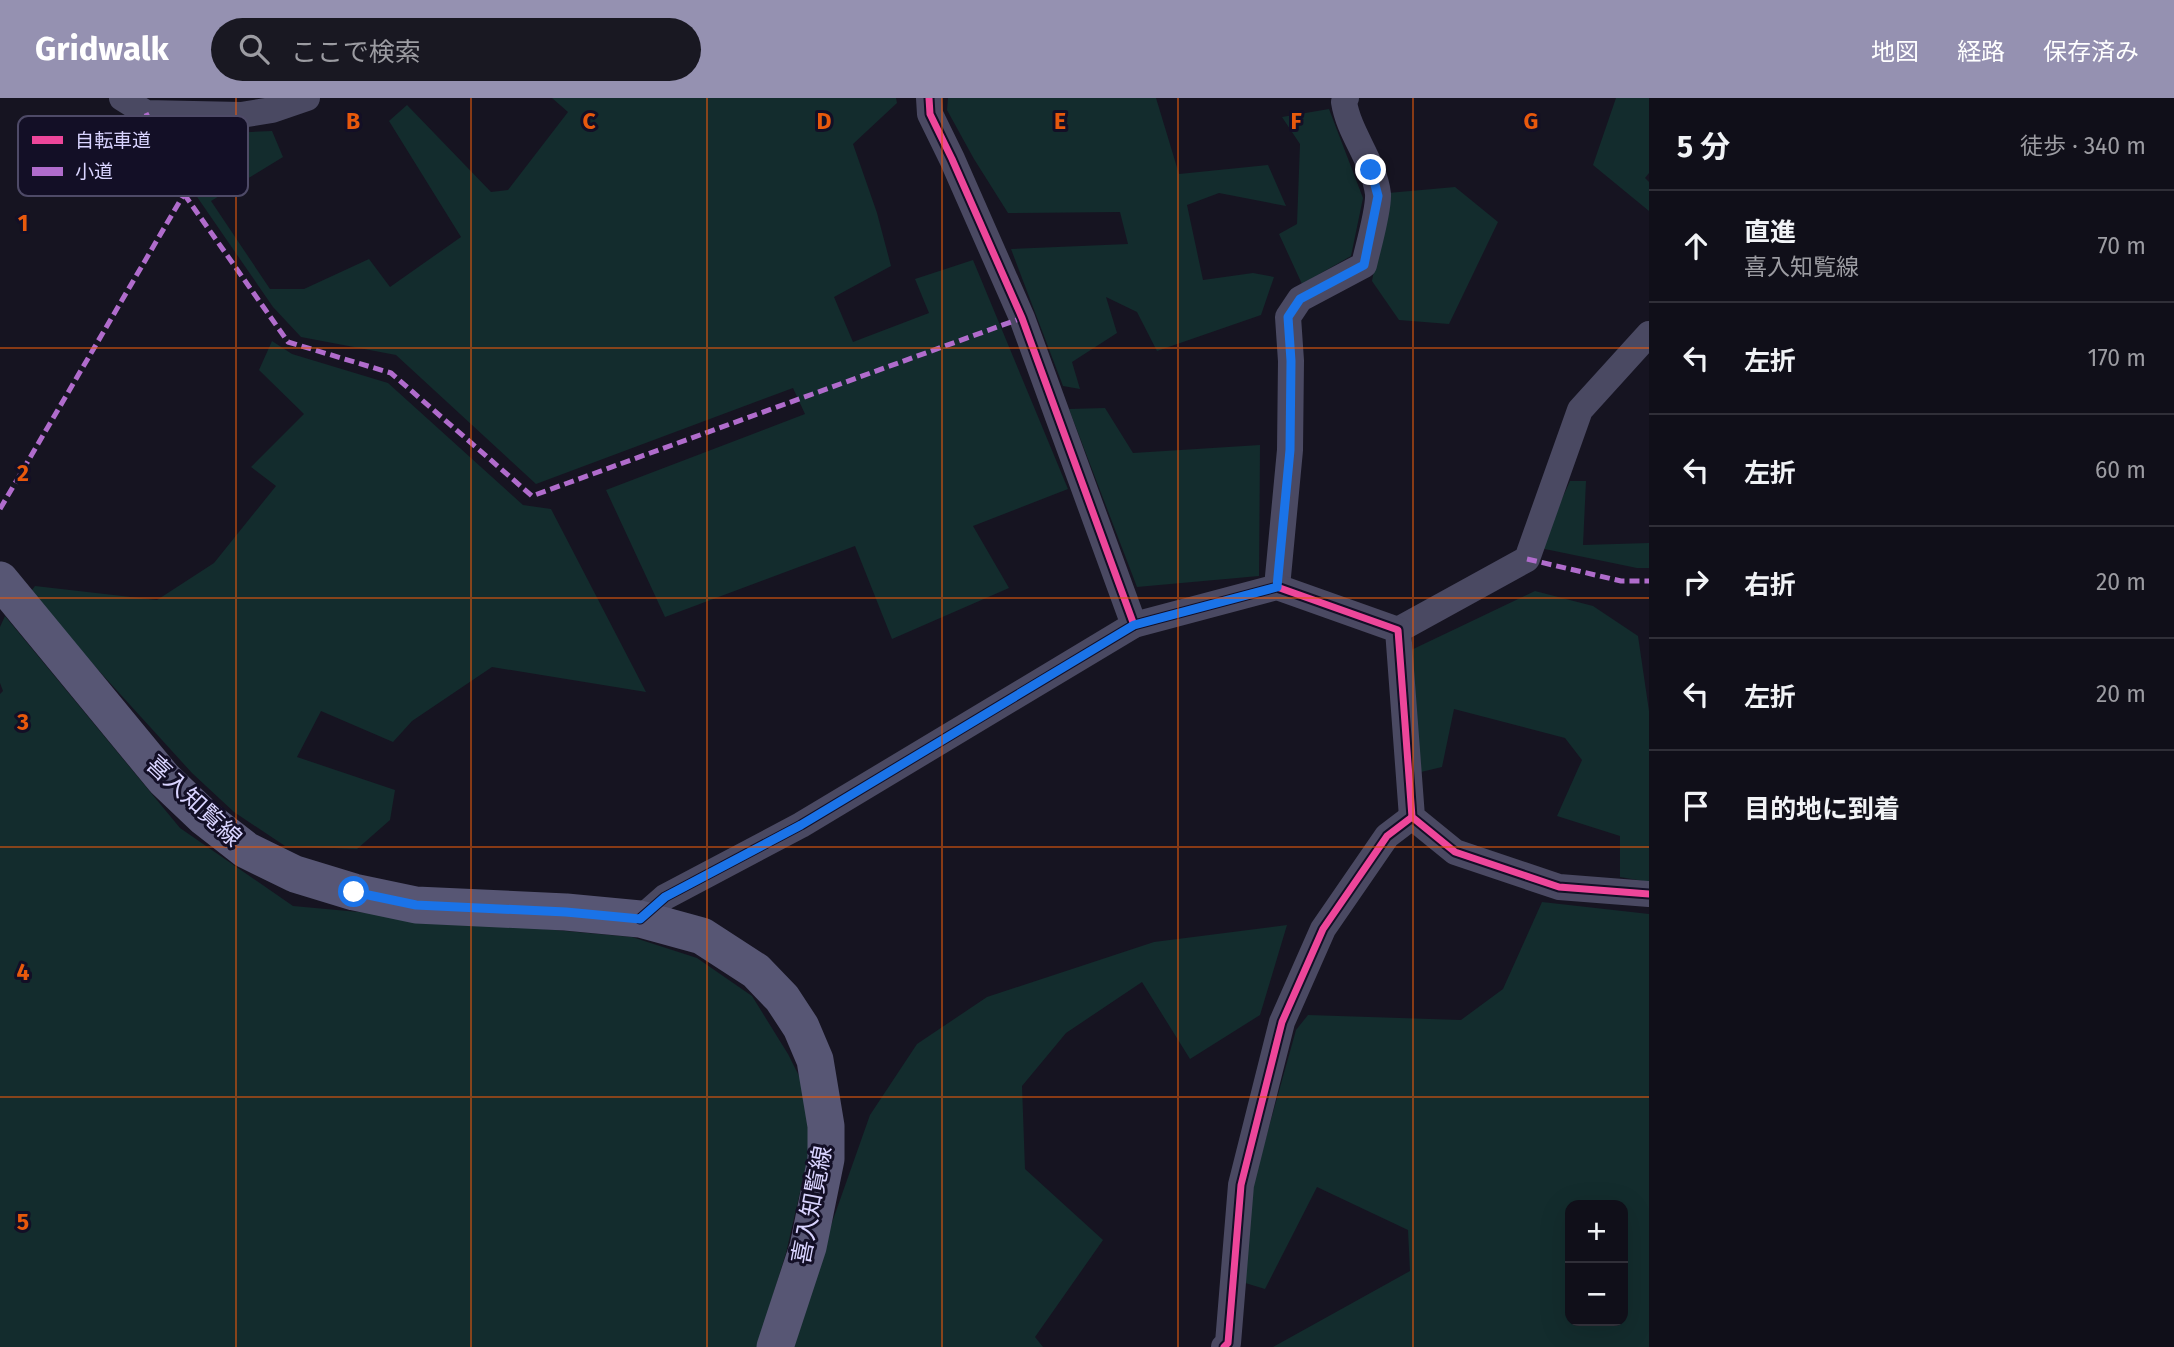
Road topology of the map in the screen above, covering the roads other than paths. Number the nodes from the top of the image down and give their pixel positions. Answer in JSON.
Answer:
{"nodes":[{"id":1,"x":122,"y":98,"type":"edge"},
{"id":2,"x":307,"y":98,"type":"edge"},
{"id":3,"x":929,"y":98,"type":"edge"},
{"id":4,"x":1346,"y":98,"type":"edge"},
{"id":5,"x":147,"y":105,"type":"edge"},
{"id":6,"x":1649,"y":334,"type":"edge"},
{"id":7,"x":0,"y":580,"type":"edge"},
{"id":8,"x":1277,"y":587,"type":"junction"},
{"id":9,"x":1134,"y":625,"type":"junction"},
{"id":10,"x":1398,"y":630,"type":"junction"},
{"id":11,"x":1412,"y":817,"type":"junction"},
{"id":12,"x":1649,"y":894,"type":"edge"},
{"id":13,"x":640,"y":919,"type":"junction"},
{"id":14,"x":775,"y":1347,"type":"edge"},
{"id":15,"x":1224,"y":1347,"type":"edge"}],
"edges":[{"from":1,"to":5,"type":"street"},
{"from":2,"to":5,"type":"street"},
{"from":3,"to":9,"type":"street"},
{"from":4,"to":8,"type":"street"},
{"from":6,"to":10,"type":"street"},
{"from":7,"to":13,"type":"main road","name":"喜入知覧線"},
{"from":8,"to":9,"type":"street"},
{"from":8,"to":10,"type":"street"},
{"from":9,"to":13,"type":"street"},
{"from":10,"to":11,"type":"street"},
{"from":11,"to":12,"type":"street"},
{"from":11,"to":15,"type":"street"},
{"from":13,"to":14,"type":"main road","name":"喜入知覧線"}]}
